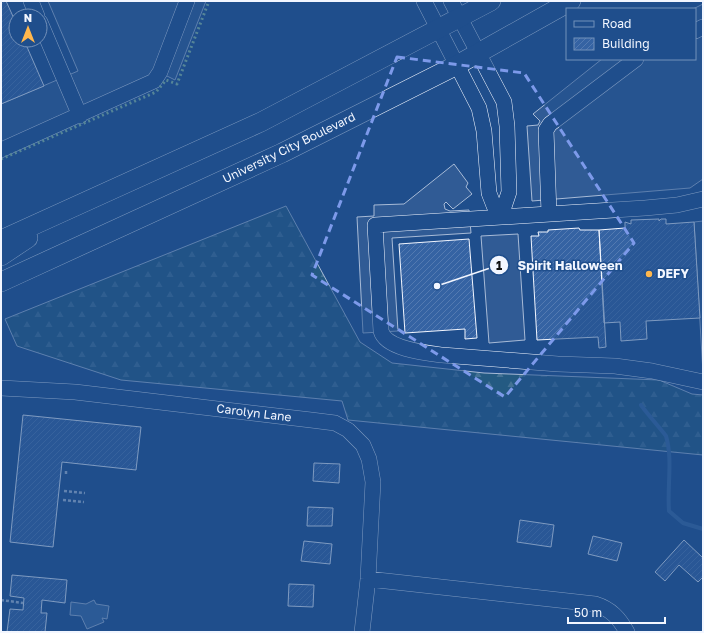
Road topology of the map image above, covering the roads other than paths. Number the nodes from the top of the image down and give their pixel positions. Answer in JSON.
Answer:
{"nodes":[{"id":1,"x":187,"y":1,"type":"edge"},
{"id":2,"x":424,"y":1,"type":"edge"},
{"id":3,"x":452,"y":1,"type":"edge"},
{"id":4,"x":490,"y":1,"type":"edge"},
{"id":5,"x":571,"y":1,"type":"edge"},
{"id":6,"x":460,"y":18,"type":"junction"},
{"id":7,"x":438,"y":29,"type":"junction"},
{"id":8,"x":48,"y":41,"type":"edge"},
{"id":9,"x":479,"y":53,"type":"junction"},
{"id":10,"x":635,"y":60,"type":"edge"},
{"id":11,"x":457,"y":65,"type":"junction"},
{"id":12,"x":80,"y":116,"type":"junction"},
{"id":13,"x":1,"y":150,"type":"edge"},
{"id":14,"x":703,"y":199,"type":"edge"},
{"id":15,"x":68,"y":210,"type":"junction"},
{"id":16,"x":549,"y":214,"type":"junction"},
{"id":17,"x":501,"y":216,"type":"junction"},
{"id":18,"x":1,"y":240,"type":"edge"},
{"id":19,"x":1,"y":256,"type":"edge"},
{"id":20,"x":1,"y":282,"type":"edge"},
{"id":21,"x":703,"y":382,"type":"edge"},
{"id":22,"x":1,"y":388,"type":"edge"},
{"id":23,"x":368,"y":579,"type":"junction"},
{"id":24,"x":362,"y":632,"type":"edge"},
{"id":25,"x":627,"y":632,"type":"edge"}],
"edges":[{"from":1,"to":12,"type":"street"},
{"from":2,"to":7,"type":"street"},
{"from":3,"to":6,"type":"street"},
{"from":4,"to":6,"type":"main road"},
{"from":5,"to":9,"type":"main road","name":"University City Boulevard"},
{"from":6,"to":7,"type":"main road"},
{"from":6,"to":9,"type":"street"},
{"from":7,"to":11,"type":"street"},
{"from":7,"to":15,"type":"main road"},
{"from":8,"to":12,"type":"street"},
{"from":9,"to":11,"type":"main road","name":"University City Boulevard"},
{"from":9,"to":17,"type":"street"},
{"from":10,"to":16,"type":"street"},
{"from":11,"to":17,"type":"street"},
{"from":11,"to":20,"type":"main road","name":"University City Boulevard"},
{"from":12,"to":13,"type":"street"},
{"from":14,"to":16,"type":"street"},
{"from":15,"to":18,"type":"main road"},
{"from":15,"to":19,"type":"main road"},
{"from":16,"to":17,"type":"street"},
{"from":17,"to":21,"type":"street"},
{"from":22,"to":23,"type":"street","name":"Carolyn Lane"},
{"from":23,"to":24,"type":"street","name":"Carolyn Lane"},
{"from":23,"to":25,"type":"street"}]}
